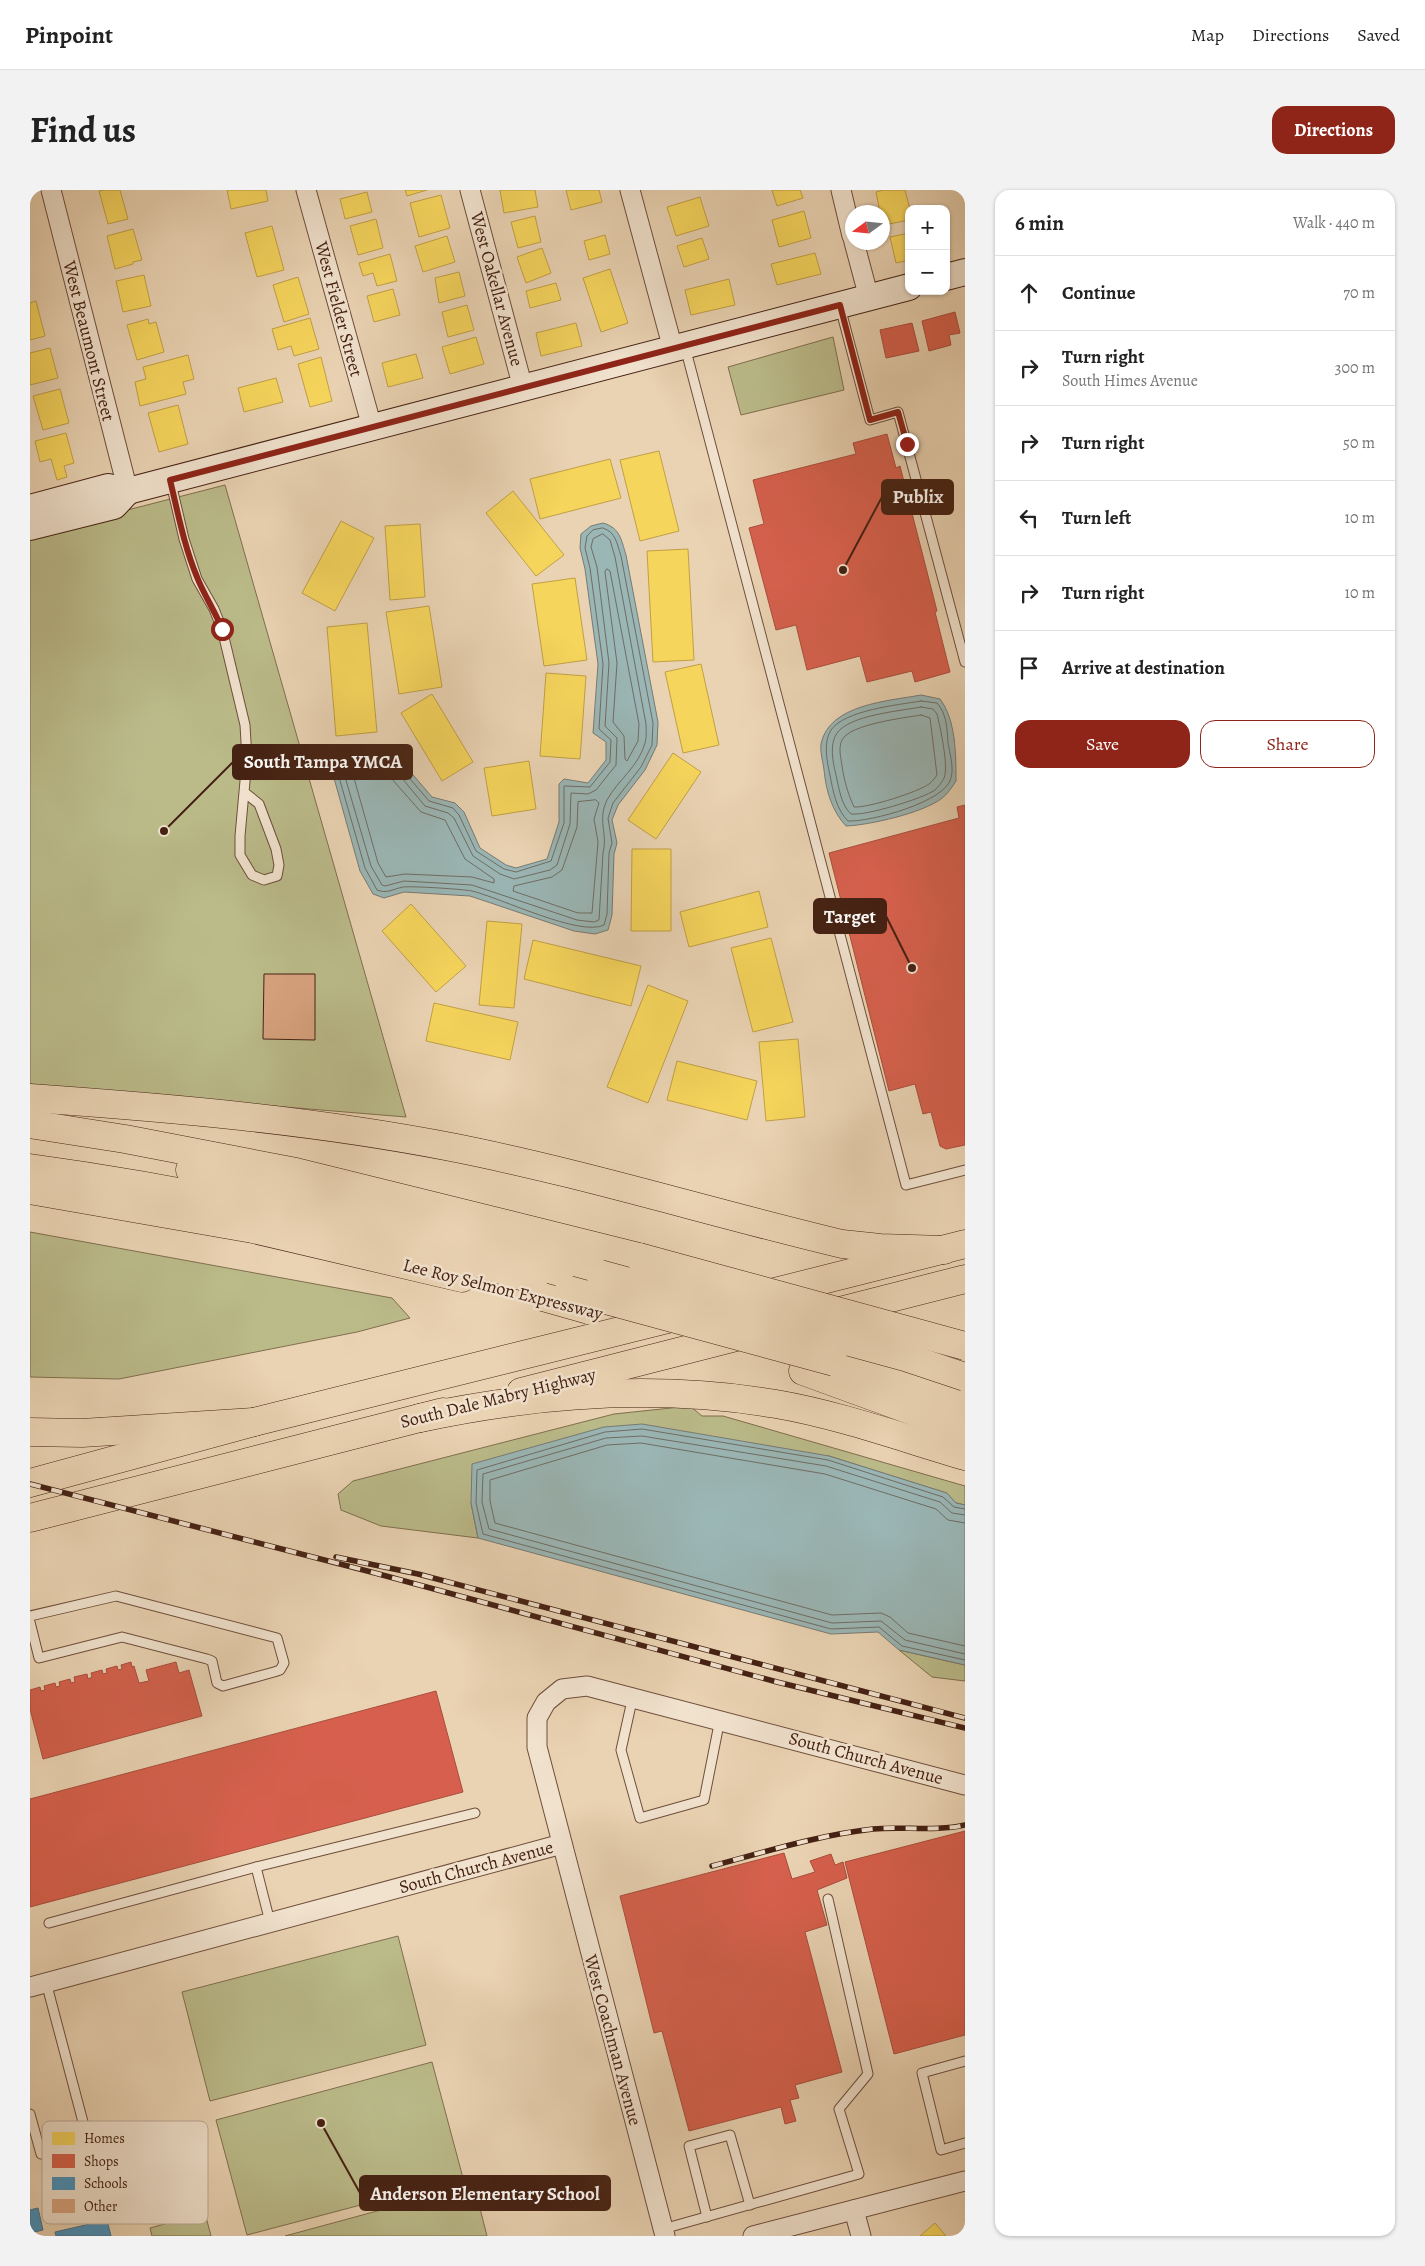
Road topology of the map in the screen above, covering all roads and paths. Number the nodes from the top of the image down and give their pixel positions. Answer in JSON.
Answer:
{"nodes":[{"id":1,"x":50,"y":190,"type":"edge"},
{"id":2,"x":306,"y":190,"type":"edge"},
{"id":3,"x":470,"y":190,"type":"edge"},
{"id":4,"x":630,"y":190,"type":"edge"},
{"id":5,"x":840,"y":190,"type":"edge"},
{"id":6,"x":845,"y":209,"type":"edge"},
{"id":7,"x":856,"y":250,"type":"edge"},
{"id":8,"x":965,"y":272,"type":"edge"},
{"id":9,"x":950,"y":276,"type":"edge"},
{"id":10,"x":905,"y":288,"type":"edge"},
{"id":11,"x":869,"y":298,"type":"junction"},
{"id":12,"x":840,"y":305,"type":"junction"},
{"id":13,"x":679,"y":347,"type":"junction"},
{"id":14,"x":523,"y":388,"type":"junction"},
{"id":15,"x":372,"y":427,"type":"junction"},
{"id":16,"x":170,"y":480,"type":"junction"},
{"id":17,"x":128,"y":491,"type":"junction"},
{"id":18,"x":30,"y":508,"type":"edge"},
{"id":19,"x":30,"y":527,"type":"edge"},
{"id":20,"x":965,"y":662,"type":"edge"},
{"id":21,"x":244,"y":792,"type":"junction"},
{"id":22,"x":30,"y":1098,"type":"edge"},
{"id":23,"x":30,"y":1124,"type":"edge"},
{"id":24,"x":30,"y":1137,"type":"edge"},
{"id":25,"x":30,"y":1168,"type":"edge"},
{"id":26,"x":965,"y":1170,"type":"edge"},
{"id":27,"x":30,"y":1190,"type":"edge"},
{"id":28,"x":954,"y":1247,"type":"edge"},
{"id":29,"x":965,"y":1279,"type":"edge"},
{"id":30,"x":965,"y":1346,"type":"edge"},
{"id":31,"x":834,"y":1362,"type":"junction"},
{"id":32,"x":965,"y":1377,"type":"edge"},
{"id":33,"x":965,"y":1390,"type":"edge"},
{"id":34,"x":965,"y":1401,"type":"edge"},
{"id":35,"x":420,"y":1418,"type":"junction"},
{"id":36,"x":254,"y":1422,"type":"junction"},
{"id":37,"x":965,"y":1430,"type":"edge"},
{"id":38,"x":30,"y":1432,"type":"edge"},
{"id":39,"x":965,"y":1456,"type":"edge"},
{"id":40,"x":30,"y":1483,"type":"edge"},
{"id":41,"x":30,"y":1518,"type":"edge"},
{"id":42,"x":30,"y":1616,"type":"edge"},
{"id":43,"x":30,"y":1622,"type":"edge"},
{"id":44,"x":633,"y":1696,"type":"junction"},
{"id":45,"x":720,"y":1719,"type":"junction"},
{"id":46,"x":965,"y":1784,"type":"edge"},
{"id":47,"x":475,"y":1813,"type":"dead end"},
{"id":48,"x":562,"y":1844,"type":"junction"},
{"id":49,"x":256,"y":1867,"type":"junction"},
{"id":50,"x":828,"y":1899,"type":"dead end"},
{"id":51,"x":270,"y":1922,"type":"junction"},
{"id":52,"x":49,"y":1924,"type":"dead end"},
{"id":53,"x":38,"y":1985,"type":"edge"},
{"id":54,"x":965,"y":2061,"type":"edge"},
{"id":55,"x":30,"y":2114,"type":"edge"},
{"id":56,"x":82,"y":2121,"type":"edge"},
{"id":57,"x":965,"y":2143,"type":"edge"},
{"id":58,"x":42,"y":2154,"type":"edge"},
{"id":59,"x":965,"y":2181,"type":"edge"},
{"id":60,"x":750,"y":2205,"type":"junction"},
{"id":61,"x":854,"y":2210,"type":"junction"},
{"id":62,"x":707,"y":2216,"type":"junction"},
{"id":63,"x":664,"y":2232,"type":"edge"},
{"id":64,"x":753,"y":2236,"type":"edge"},
{"id":65,"x":861,"y":2236,"type":"edge"}],
"edges":[{"from":1,"to":17,"type":"street","name":"West Beaumont Street"},
{"from":2,"to":15,"type":"street","name":"West Fielder Street"},
{"from":3,"to":14,"type":"street","name":"West Oakellar Avenue"},
{"from":4,"to":13,"type":"street"},
{"from":5,"to":6,"type":"street"},
{"from":7,"to":11,"type":"street"},
{"from":8,"to":9,"type":"street"},
{"from":10,"to":11,"type":"street"},
{"from":11,"to":12,"type":"street"},
{"from":12,"to":13,"type":"street"},
{"from":12,"to":20,"type":"lane"},
{"from":13,"to":14,"type":"street"},
{"from":13,"to":26,"type":"lane"},
{"from":14,"to":15,"type":"street"},
{"from":15,"to":16,"type":"street"},
{"from":16,"to":17,"type":"street"},
{"from":16,"to":21,"type":"lane"},
{"from":17,"to":18,"type":"street"},
{"from":17,"to":19,"type":"street"},
{"from":21,"to":21,"type":"lane"},
{"from":22,"to":28,"type":"main road"},
{"from":23,"to":30,"type":"main road","bridge":true},
{"from":24,"to":32,"type":"main road","bridge":true},
{"from":25,"to":31,"type":"main road","bridge":true},
{"from":27,"to":37,"type":"main road","name":"Lee Roy Selmon Expressway","bridge":true},
{"from":28,"to":36,"type":"main road","name":"South Dale Mabry Highway"},
{"from":29,"to":35,"type":"main road","name":"South Dale Mabry Highway"},
{"from":31,"to":33,"type":"main road"},
{"from":31,"to":34,"type":"main road"},
{"from":35,"to":39,"type":"main road"},
{"from":35,"to":41,"type":"main road","name":"South Dale Mabry Highway"},
{"from":36,"to":38,"type":"main road"},
{"from":36,"to":40,"type":"main road","name":"South Dale Mabry Highway"},
{"from":42,"to":43,"type":"lane"},
{"from":44,"to":45,"type":"street","name":"South Church Avenue"},
{"from":44,"to":45,"type":"lane"},
{"from":44,"to":48,"type":"street","name":"South Church Avenue"},
{"from":45,"to":46,"type":"street","name":"South Church Avenue"},
{"from":47,"to":49,"type":"lane"},
{"from":48,"to":51,"type":"street","name":"South Church Avenue"},
{"from":48,"to":63,"type":"street","name":"West Coachman Avenue"},
{"from":49,"to":51,"type":"lane"},
{"from":49,"to":52,"type":"lane"},
{"from":50,"to":60,"type":"lane"},
{"from":51,"to":53,"type":"street","name":"South Church Avenue"},
{"from":53,"to":56,"type":"lane"},
{"from":54,"to":57,"type":"lane"},
{"from":55,"to":58,"type":"lane"},
{"from":59,"to":61,"type":"street"},
{"from":60,"to":62,"type":"lane"},
{"from":60,"to":62,"type":"lane"},
{"from":61,"to":64,"type":"street"},
{"from":61,"to":65,"type":"street"},
{"from":62,"to":63,"type":"lane"}]}
